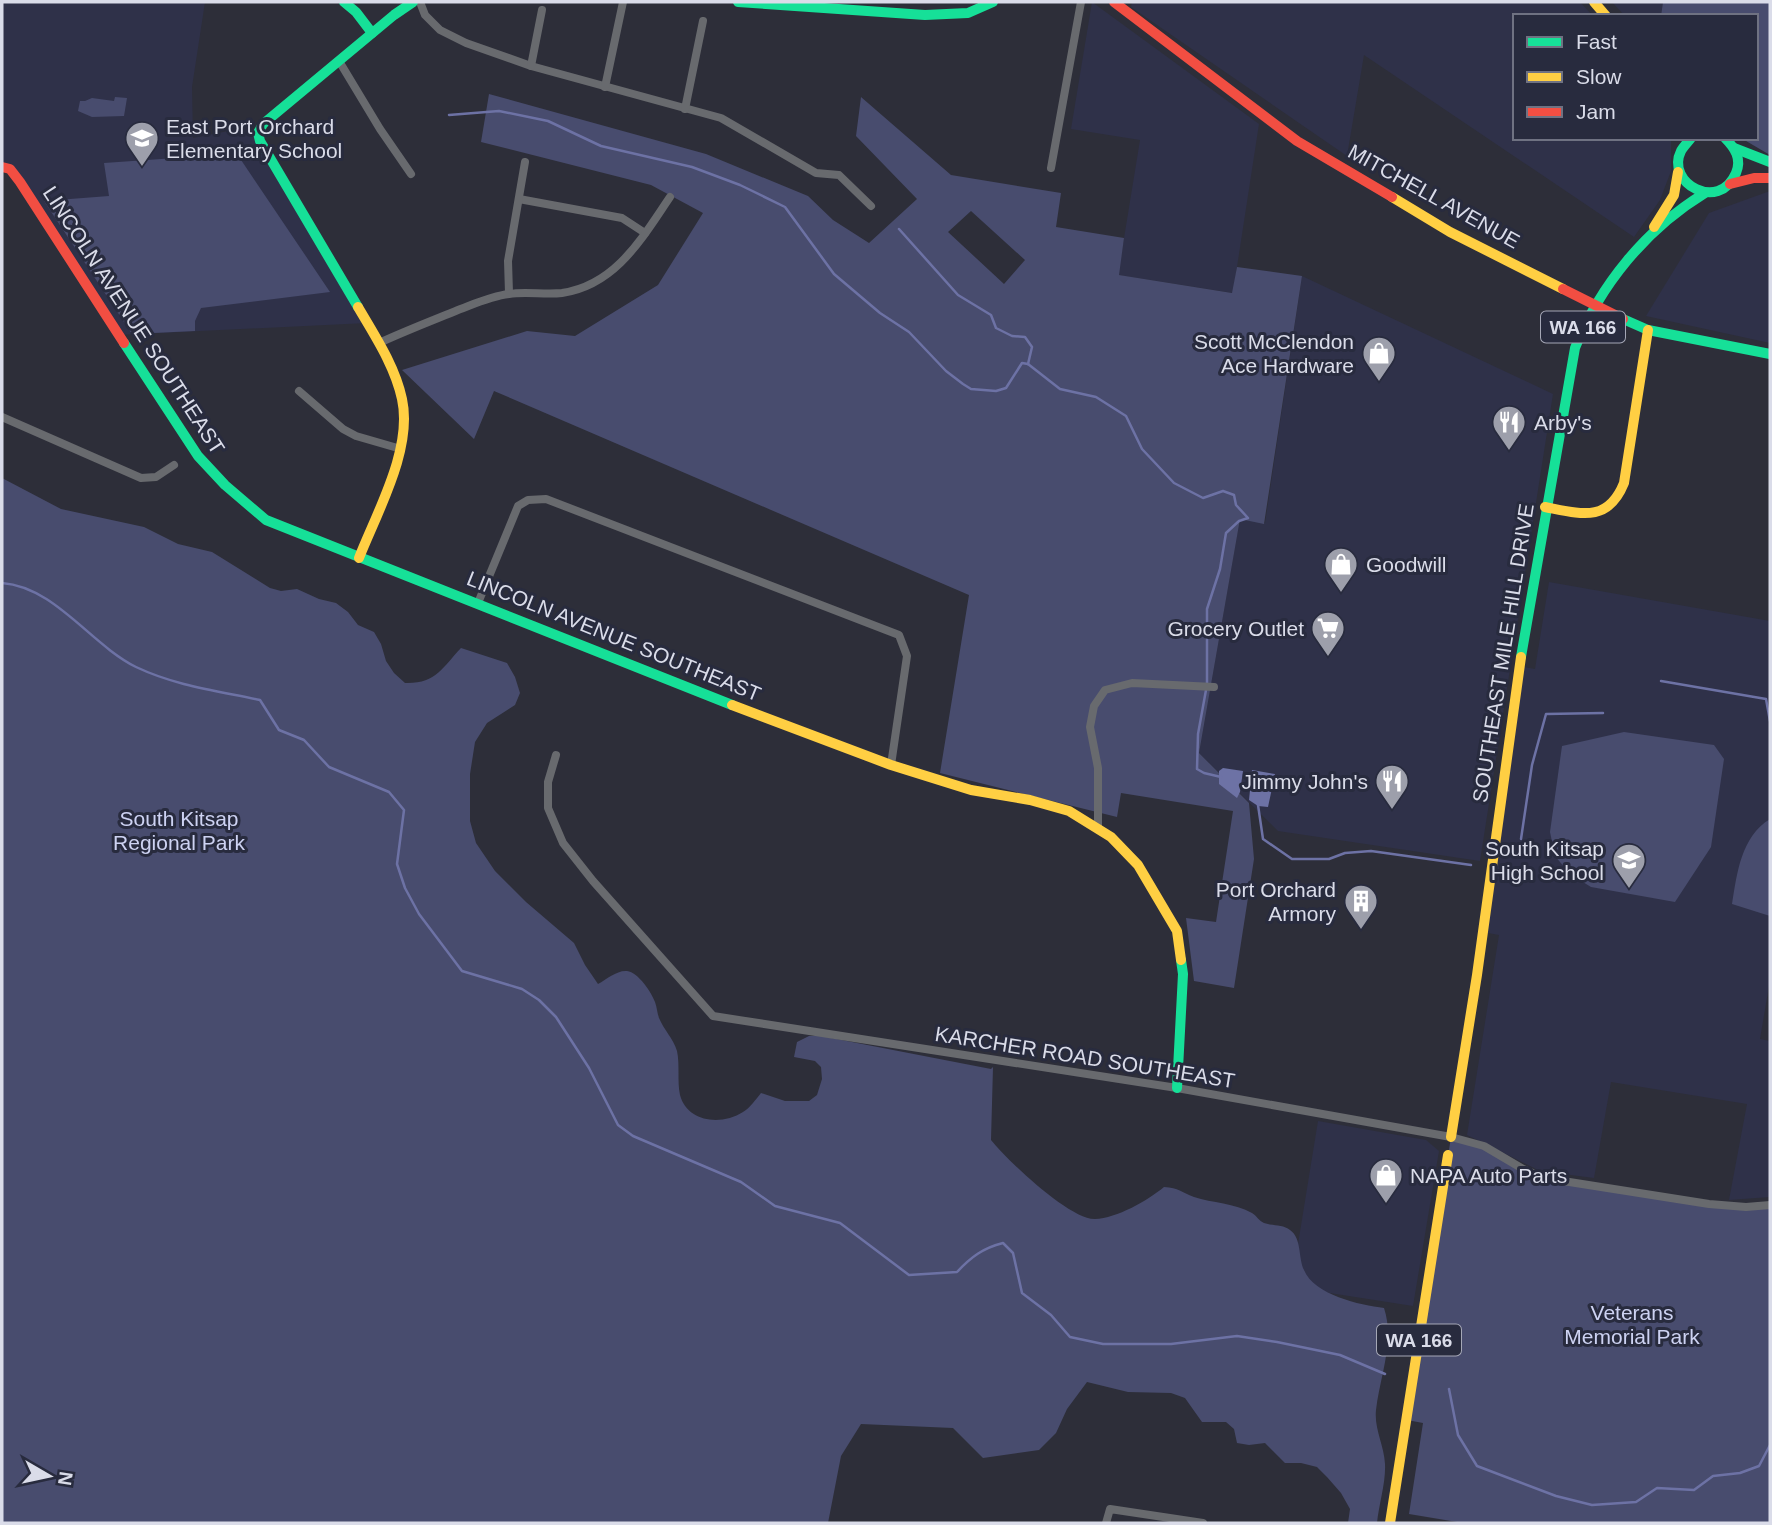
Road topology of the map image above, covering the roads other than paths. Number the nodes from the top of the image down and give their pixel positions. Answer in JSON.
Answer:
{"nodes":[{"id":1,"x":344,"y":2,"type":"edge"},
{"id":2,"x":413,"y":2,"type":"edge"},
{"id":3,"x":420,"y":2,"type":"edge"},
{"id":4,"x":623,"y":2,"type":"edge"},
{"id":5,"x":738,"y":2,"type":"edge"},
{"id":6,"x":993,"y":2,"type":"edge"},
{"id":7,"x":1081,"y":2,"type":"edge"},
{"id":8,"x":1114,"y":2,"type":"edge"},
{"id":9,"x":760,"y":3,"type":"edge"},
{"id":10,"x":542,"y":10,"type":"dead end"},
{"id":11,"x":703,"y":22,"type":"dead end"},
{"id":12,"x":372,"y":33,"type":"junction"},
{"id":13,"x":339,"y":61,"type":"junction"},
{"id":14,"x":531,"y":66,"type":"junction"},
{"id":15,"x":605,"y":87,"type":"junction"},
{"id":16,"x":685,"y":109,"type":"junction"},
{"id":17,"x":1684,"y":140,"type":"edge"},
{"id":18,"x":1690,"y":140,"type":"edge"},
{"id":19,"x":1727,"y":140,"type":"edge"},
{"id":20,"x":1734,"y":148,"type":"junction"},
{"id":21,"x":1681,"y":152,"type":"junction"},
{"id":22,"x":525,"y":162,"type":"dead end"},
{"id":23,"x":1770,"y":162,"type":"edge"},
{"id":24,"x":1678,"y":165,"type":"junction"},
{"id":25,"x":2,"y":166,"type":"edge"},
{"id":26,"x":1051,"y":169,"type":"dead end"},
{"id":27,"x":411,"y":174,"type":"dead end"},
{"id":28,"x":1770,"y":178,"type":"edge"},
{"id":29,"x":1730,"y":184,"type":"junction"},
{"id":30,"x":1705,"y":193,"type":"junction"},
{"id":31,"x":670,"y":197,"type":"dead end"},
{"id":32,"x":519,"y":199,"type":"junction"},
{"id":33,"x":872,"y":206,"type":"dead end"},
{"id":34,"x":645,"y":233,"type":"junction"},
{"id":35,"x":1646,"y":240,"type":"junction"},
{"id":36,"x":509,"y":293,"type":"junction"},
{"id":37,"x":1648,"y":330,"type":"junction"},
{"id":38,"x":379,"y":343,"type":"junction"},
{"id":39,"x":1770,"y":354,"type":"edge"},
{"id":40,"x":299,"y":391,"type":"dead end"},
{"id":41,"x":2,"y":417,"type":"edge"},
{"id":42,"x":401,"y":449,"type":"junction"},
{"id":43,"x":174,"y":465,"type":"dead end"},
{"id":44,"x":1545,"y":507,"type":"junction"},
{"id":45,"x":359,"y":558,"type":"junction"},
{"id":46,"x":478,"y":603,"type":"junction"},
{"id":47,"x":1214,"y":687,"type":"dead end"},
{"id":48,"x":556,"y":755,"type":"dead end"},
{"id":49,"x":891,"y":765,"type":"junction"},
{"id":50,"x":1098,"y":829,"type":"junction"},
{"id":51,"x":1177,"y":1088,"type":"junction"},
{"id":52,"x":1451,"y":1137,"type":"junction"},
{"id":53,"x":1770,"y":1205,"type":"edge"},
{"id":54,"x":1107,"y":1523,"type":"edge"},
{"id":55,"x":1203,"y":1523,"type":"edge"},
{"id":56,"x":1390,"y":1523,"type":"edge"}],
"edges":[{"from":1,"to":12,"type":"street"},
{"from":2,"to":12,"type":"street"},
{"from":3,"to":14,"type":"street"},
{"from":4,"to":15,"type":"street"},
{"from":5,"to":9,"type":"street"},
{"from":6,"to":9,"type":"street"},
{"from":7,"to":26,"type":"street"},
{"from":8,"to":37,"type":"street","name":"MITCHELL AVENUE","bridge":true},
{"from":10,"to":14,"type":"street"},
{"from":11,"to":16,"type":"street"},
{"from":12,"to":13,"type":"street"},
{"from":13,"to":27,"type":"street"},
{"from":13,"to":38,"type":"street"},
{"from":14,"to":15,"type":"street"},
{"from":15,"to":16,"type":"street"},
{"from":16,"to":33,"type":"street"},
{"from":17,"to":21,"type":"street"},
{"from":18,"to":21,"type":"street","number":"WA 166"},
{"from":19,"to":20,"type":"street"},
{"from":20,"to":23,"type":"street"},
{"from":20,"to":29,"type":"street"},
{"from":21,"to":24,"type":"street","number":"WA 166"},
{"from":22,"to":32,"type":"street"},
{"from":24,"to":30,"type":"street"},
{"from":24,"to":35,"type":"street","name":"SOUTHEAST MILE HILL DRIVE","number":"WA 166"},
{"from":25,"to":45,"type":"street","name":"LINCOLN AVENUE SOUTHEAST"},
{"from":28,"to":29,"type":"street"},
{"from":29,"to":30,"type":"street","number":"WA 166"},
{"from":30,"to":35,"type":"street","name":"SOUTHEAST MILE HILL DRIVE","number":"WA 166"},
{"from":31,"to":34,"type":"street"},
{"from":32,"to":34,"type":"street"},
{"from":32,"to":36,"type":"street"},
{"from":34,"to":36,"type":"street"},
{"from":35,"to":44,"type":"street","name":"SOUTHEAST MILE HILL DRIVE","number":"WA 166"},
{"from":36,"to":38,"type":"street"},
{"from":37,"to":39,"type":"street","name":"MITCHELL AVENUE"},
{"from":37,"to":44,"type":"street"},
{"from":38,"to":42,"type":"street"},
{"from":40,"to":42,"type":"street"},
{"from":41,"to":43,"type":"street"},
{"from":42,"to":45,"type":"street"},
{"from":44,"to":52,"type":"street","name":"SOUTHEAST MILE HILL DRIVE","number":"WA 166"},
{"from":45,"to":46,"type":"street","name":"LINCOLN AVENUE SOUTHEAST"},
{"from":46,"to":49,"type":"street","name":"LINCOLN AVENUE SOUTHEAST"},
{"from":46,"to":49,"type":"street"},
{"from":47,"to":50,"type":"street"},
{"from":48,"to":51,"type":"street","name":"KARCHER ROAD SOUTHEAST"},
{"from":49,"to":50,"type":"street","name":"LINCOLN AVENUE SOUTHEAST"},
{"from":50,"to":51,"type":"street","name":"LINCOLN AVENUE SOUTHEAST"},
{"from":51,"to":52,"type":"street","name":"KARCHER ROAD SOUTHEAST"},
{"from":52,"to":53,"type":"street","name":"KARCHER ROAD SOUTHEAST"},
{"from":52,"to":56,"type":"street","number":"WA 166"},
{"from":54,"to":55,"type":"street"}]}
